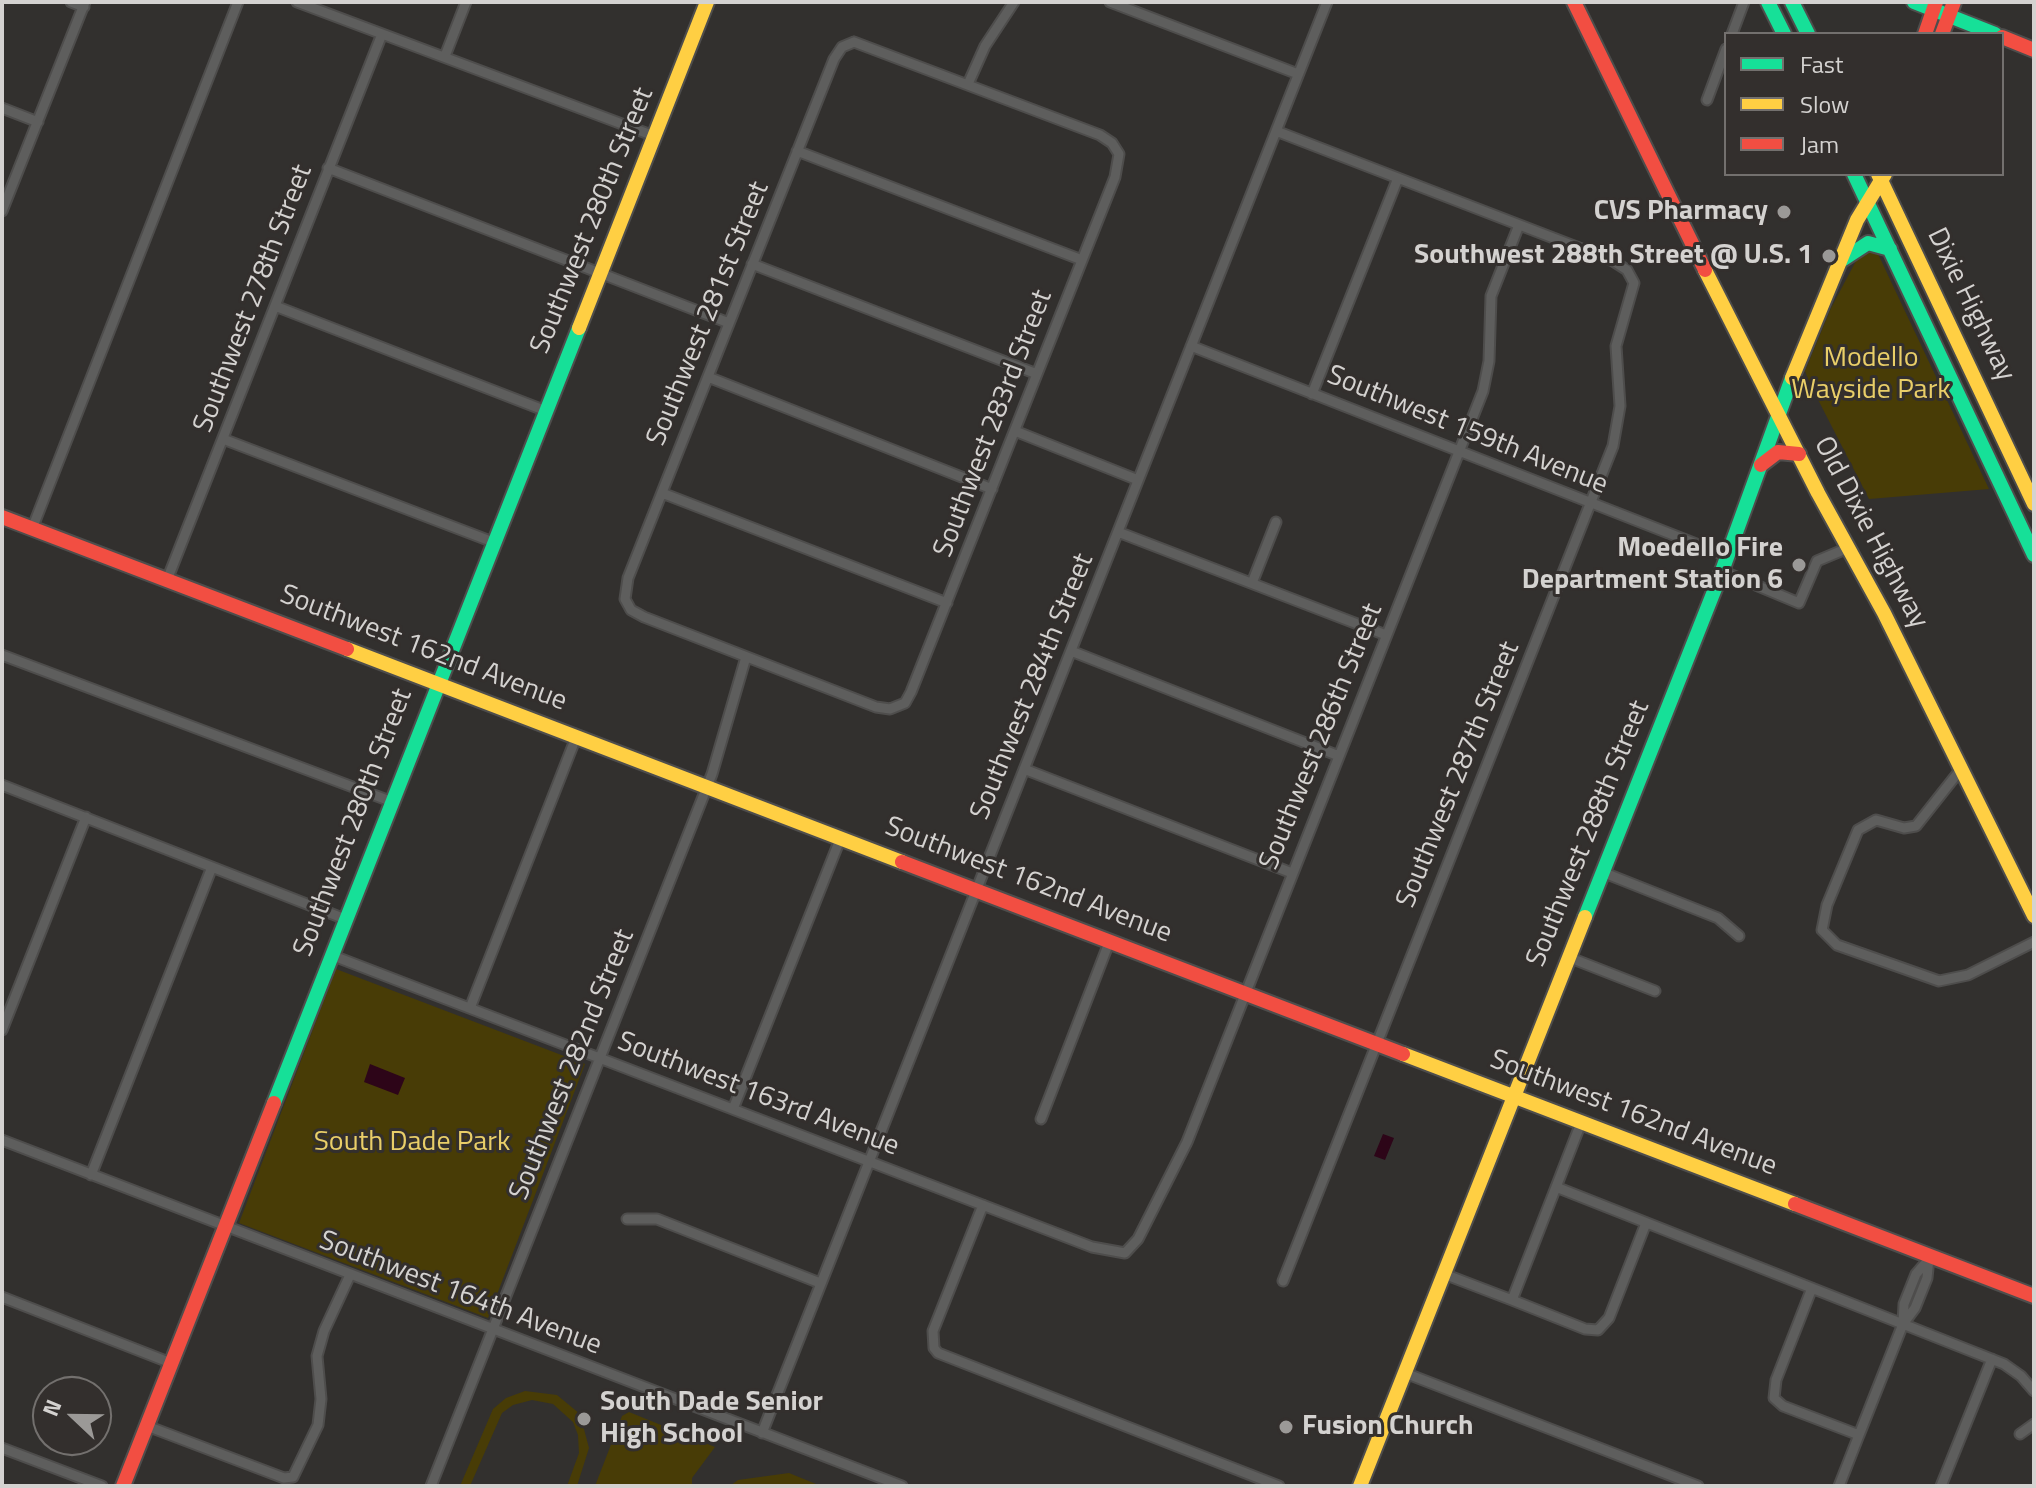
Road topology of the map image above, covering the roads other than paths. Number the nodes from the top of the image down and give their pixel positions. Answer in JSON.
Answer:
{"nodes":[{"id":1,"x":71,"y":2,"type":"edge"},
{"id":2,"x":238,"y":2,"type":"edge"},
{"id":3,"x":297,"y":2,"type":"edge"},
{"id":4,"x":466,"y":2,"type":"edge"},
{"id":5,"x":707,"y":2,"type":"edge"},
{"id":6,"x":1014,"y":2,"type":"edge"},
{"id":7,"x":1110,"y":2,"type":"edge"},
{"id":8,"x":1327,"y":2,"type":"edge"},
{"id":9,"x":1574,"y":2,"type":"edge"},
{"id":10,"x":1744,"y":2,"type":"edge"},
{"id":11,"x":1768,"y":2,"type":"edge"},
{"id":12,"x":1792,"y":2,"type":"edge"},
{"id":13,"x":1914,"y":2,"type":"edge"},
{"id":14,"x":84,"y":4,"type":"edge"},
{"id":15,"x":1934,"y":6,"type":"edge"},
{"id":16,"x":1951,"y":9,"type":"edge"},
{"id":17,"x":1733,"y":32,"type":"edge"},
{"id":18,"x":1783,"y":32,"type":"edge"},
{"id":19,"x":1807,"y":32,"type":"edge"},
{"id":20,"x":1926,"y":32,"type":"edge"},
{"id":21,"x":1943,"y":32,"type":"edge"},
{"id":22,"x":1991,"y":32,"type":"edge"},
{"id":23,"x":382,"y":34,"type":"junction"},
{"id":24,"x":2004,"y":38,"type":"edge"},
{"id":25,"x":2034,"y":50,"type":"edge"},
{"id":26,"x":1724,"y":54,"type":"edge"},
{"id":27,"x":445,"y":56,"type":"junction"},
{"id":28,"x":1298,"y":74,"type":"junction"},
{"id":29,"x":968,"y":84,"type":"junction"},
{"id":30,"x":1707,"y":100,"type":"dead end"},
{"id":31,"x":2,"y":108,"type":"edge"},
{"id":32,"x":38,"y":122,"type":"junction"},
{"id":33,"x":1276,"y":131,"type":"junction"},
{"id":34,"x":654,"y":136,"type":"junction"},
{"id":35,"x":797,"y":151,"type":"junction"},
{"id":36,"x":328,"y":168,"type":"junction"},
{"id":37,"x":1855,"y":176,"type":"edge"},
{"id":38,"x":1879,"y":176,"type":"edge"},
{"id":39,"x":1398,"y":178,"type":"junction"},
{"id":40,"x":1867,"y":200,"type":"junction"},
{"id":41,"x":2,"y":211,"type":"edge"},
{"id":42,"x":1519,"y":225,"type":"junction"},
{"id":43,"x":1890,"y":249,"type":"junction"},
{"id":44,"x":1082,"y":260,"type":"junction"},
{"id":45,"x":1839,"y":262,"type":"junction"},
{"id":46,"x":752,"y":264,"type":"junction"},
{"id":47,"x":600,"y":273,"type":"junction"},
{"id":48,"x":275,"y":306,"type":"junction"},
{"id":49,"x":729,"y":323,"type":"junction"},
{"id":50,"x":1934,"y":339,"type":"junction"},
{"id":51,"x":1191,"y":346,"type":"junction"},
{"id":52,"x":1037,"y":374,"type":"junction"},
{"id":53,"x":708,"y":377,"type":"junction"},
{"id":54,"x":1312,"y":394,"type":"junction"},
{"id":55,"x":546,"y":411,"type":"junction"},
{"id":56,"x":1778,"y":411,"type":"junction"},
{"id":57,"x":1015,"y":431,"type":"junction"},
{"id":58,"x":2002,"y":433,"type":"junction"},
{"id":59,"x":223,"y":439,"type":"junction"},
{"id":60,"x":1458,"y":451,"type":"junction"},
{"id":61,"x":1799,"y":454,"type":"junction"},
{"id":62,"x":1758,"y":468,"type":"junction"},
{"id":63,"x":1138,"y":480,"type":"junction"},
{"id":64,"x":992,"y":489,"type":"junction"},
{"id":65,"x":662,"y":493,"type":"junction"},
{"id":66,"x":1590,"y":504,"type":"junction"},
{"id":67,"x":2034,"y":504,"type":"edge"},
{"id":68,"x":2,"y":517,"type":"edge"},
{"id":69,"x":1276,"y":522,"type":"dead end"},
{"id":70,"x":32,"y":529,"type":"junction"},
{"id":71,"x":1118,"y":532,"type":"junction"},
{"id":72,"x":2025,"y":532,"type":"junction"},
{"id":73,"x":493,"y":542,"type":"junction"},
{"id":74,"x":2034,"y":545,"type":"edge"},
{"id":75,"x":1848,"y":548,"type":"junction"},
{"id":76,"x":2034,"y":555,"type":"edge"},
{"id":77,"x":1727,"y":556,"type":"junction"},
{"id":78,"x":1722,"y":571,"type":"junction"},
{"id":79,"x":167,"y":580,"type":"junction"},
{"id":80,"x":1252,"y":583,"type":"junction"},
{"id":81,"x":947,"y":603,"type":"junction"},
{"id":82,"x":1386,"y":635,"type":"junction"},
{"id":83,"x":1071,"y":651,"type":"junction"},
{"id":84,"x":2,"y":655,"type":"edge"},
{"id":85,"x":746,"y":657,"type":"junction"},
{"id":86,"x":437,"y":683,"type":"junction"},
{"id":87,"x":577,"y":735,"type":"junction"},
{"id":88,"x":1339,"y":756,"type":"junction"},
{"id":89,"x":1024,"y":769,"type":"junction"},
{"id":90,"x":1961,"y":769,"type":"junction"},
{"id":91,"x":2,"y":785,"type":"edge"},
{"id":92,"x":708,"y":786,"type":"junction"},
{"id":93,"x":390,"y":801,"type":"junction"},
{"id":94,"x":86,"y":817,"type":"junction"},
{"id":95,"x":841,"y":837,"type":"junction"},
{"id":96,"x":212,"y":867,"type":"junction"},
{"id":97,"x":1602,"y":872,"type":"junction"},
{"id":98,"x":1292,"y":873,"type":"junction"},
{"id":99,"x":977,"y":889,"type":"junction"},
{"id":100,"x":2034,"y":916,"type":"edge"},
{"id":101,"x":345,"y":919,"type":"junction"},
{"id":102,"x":1739,"y":936,"type":"dead end"},
{"id":103,"x":1110,"y":940,"type":"junction"},
{"id":104,"x":2034,"y":942,"type":"edge"},
{"id":105,"x":331,"y":955,"type":"junction"},
{"id":106,"x":1568,"y":957,"type":"junction"},
{"id":107,"x":1655,"y":991,"type":"dead end"},
{"id":108,"x":1246,"y":993,"type":"junction"},
{"id":109,"x":470,"y":1008,"type":"junction"},
{"id":110,"x":6,"y":1009,"type":"edge"},
{"id":111,"x":2,"y":1030,"type":"edge"},
{"id":112,"x":1377,"y":1042,"type":"junction"},
{"id":113,"x":600,"y":1058,"type":"junction"},
{"id":114,"x":1514,"y":1096,"type":"junction"},
{"id":115,"x":733,"y":1109,"type":"junction"},
{"id":116,"x":1041,"y":1119,"type":"dead end"},
{"id":117,"x":1581,"y":1123,"type":"junction"},
{"id":118,"x":2,"y":1140,"type":"edge"},
{"id":119,"x":869,"y":1161,"type":"junction"},
{"id":120,"x":91,"y":1175,"type":"junction"},
{"id":121,"x":1556,"y":1187,"type":"junction"},
{"id":122,"x":983,"y":1205,"type":"junction"},
{"id":123,"x":627,"y":1219,"type":"dead end"},
{"id":124,"x":1646,"y":1223,"type":"junction"},
{"id":125,"x":224,"y":1225,"type":"junction"},
{"id":126,"x":1125,"y":1253,"type":"joint"},
{"id":127,"x":1929,"y":1258,"type":"junction"},
{"id":128,"x":1444,"y":1274,"type":"junction"},
{"id":129,"x":350,"y":1275,"type":"junction"},
{"id":130,"x":1283,"y":1281,"type":"dead end"},
{"id":131,"x":820,"y":1283,"type":"junction"},
{"id":132,"x":1812,"y":1288,"type":"junction"},
{"id":133,"x":2034,"y":1296,"type":"edge"},
{"id":134,"x":2,"y":1297,"type":"edge"},
{"id":135,"x":1512,"y":1300,"type":"junction"},
{"id":136,"x":1903,"y":1324,"type":"junction"},
{"id":137,"x":492,"y":1331,"type":"junction"},
{"id":138,"x":1992,"y":1359,"type":"junction"},
{"id":139,"x":171,"y":1363,"type":"junction"},
{"id":140,"x":1405,"y":1373,"type":"junction"},
{"id":141,"x":2034,"y":1391,"type":"edge"},
{"id":142,"x":2034,"y":1424,"type":"edge"},
{"id":143,"x":147,"y":1426,"type":"junction"},
{"id":144,"x":762,"y":1433,"type":"junction"},
{"id":145,"x":2020,"y":1434,"type":"dead end"},
{"id":146,"x":1859,"y":1435,"type":"junction"},
{"id":147,"x":2,"y":1448,"type":"edge"},
{"id":148,"x":1672,"y":1481,"type":"edge"},
{"id":149,"x":102,"y":1486,"type":"edge"},
{"id":150,"x":123,"y":1486,"type":"edge"},
{"id":151,"x":431,"y":1486,"type":"edge"},
{"id":152,"x":902,"y":1486,"type":"edge"},
{"id":153,"x":1279,"y":1486,"type":"edge"},
{"id":154,"x":1360,"y":1486,"type":"edge"},
{"id":155,"x":1698,"y":1486,"type":"edge"},
{"id":156,"x":1839,"y":1486,"type":"edge"},
{"id":157,"x":1941,"y":1486,"type":"edge"}],
"edges":[{"from":1,"to":14,"type":"street"},
{"from":2,"to":70,"type":"street"},
{"from":3,"to":23,"type":"street"},
{"from":4,"to":27,"type":"street"},
{"from":5,"to":34,"type":"main road","name":"Southwest 280th Street"},
{"from":6,"to":29,"type":"street"},
{"from":7,"to":28,"type":"street"},
{"from":8,"to":28,"type":"street","name":"Southwest 284th Street"},
{"from":9,"to":56,"type":"main road","name":"Old Dixie Highway"},
{"from":10,"to":17,"type":"street"},
{"from":11,"to":18,"type":"main road"},
{"from":12,"to":19,"type":"main road"},
{"from":13,"to":15,"type":"main road"},
{"from":14,"to":32,"type":"street"},
{"from":15,"to":16,"type":"main road"},
{"from":15,"to":20,"type":"main road"},
{"from":16,"to":21,"type":"main road"},
{"from":16,"to":22,"type":"main road"},
{"from":23,"to":27,"type":"street"},
{"from":23,"to":36,"type":"street","name":"Southwest 278th Street"},
{"from":24,"to":25,"type":"main road"},
{"from":26,"to":30,"type":"street"},
{"from":27,"to":34,"type":"street"},
{"from":28,"to":33,"type":"street","name":"Southwest 284th Street"},
{"from":29,"to":35,"type":"street","name":"Southwest 281st Street"},
{"from":29,"to":44,"type":"street","name":"Southwest 283rd Street"},
{"from":31,"to":32,"type":"street"},
{"from":32,"to":41,"type":"street"},
{"from":33,"to":39,"type":"street"},
{"from":33,"to":51,"type":"street","name":"Southwest 284th Street"},
{"from":34,"to":47,"type":"main road","name":"Southwest 280th Street"},
{"from":35,"to":44,"type":"street"},
{"from":35,"to":46,"type":"street","name":"Southwest 281st Street"},
{"from":36,"to":47,"type":"street"},
{"from":36,"to":48,"type":"street","name":"Southwest 278th Street"},
{"from":37,"to":40,"type":"main road","name":"Dixie Highway"},
{"from":38,"to":40,"type":"main road","name":"Southwest 288th Street"},
{"from":38,"to":58,"type":"main road","name":"Dixie Highway"},
{"from":39,"to":42,"type":"street"},
{"from":39,"to":54,"type":"street"},
{"from":40,"to":43,"type":"main road","name":"Dixie Highway"},
{"from":40,"to":45,"type":"main road","name":"Southwest 288th Street"},
{"from":42,"to":60,"type":"street","name":"Southwest 286th Street"},
{"from":42,"to":66,"type":"street","name":"Southwest 287th Street"},
{"from":43,"to":45,"type":"main road"},
{"from":43,"to":50,"type":"main road","name":"Dixie Highway"},
{"from":44,"to":52,"type":"street","name":"Southwest 283rd Street"},
{"from":45,"to":56,"type":"main road","name":"Southwest 288th Street"},
{"from":46,"to":49,"type":"street","name":"Southwest 281st Street"},
{"from":46,"to":52,"type":"street"},
{"from":47,"to":49,"type":"street"},
{"from":47,"to":55,"type":"main road","name":"Southwest 280th Street"},
{"from":48,"to":55,"type":"street"},
{"from":48,"to":59,"type":"street","name":"Southwest 278th Street"},
{"from":49,"to":53,"type":"street","name":"Southwest 281st Street"},
{"from":50,"to":58,"type":"main road"},
{"from":50,"to":72,"type":"main road","name":"Dixie Highway"},
{"from":51,"to":54,"type":"street","name":"Southwest 159th Avenue"},
{"from":51,"to":63,"type":"street","name":"Southwest 284th Street"},
{"from":52,"to":57,"type":"street","name":"Southwest 283rd Street"},
{"from":53,"to":64,"type":"street"},
{"from":53,"to":65,"type":"street","name":"Southwest 281st Street"},
{"from":54,"to":60,"type":"street","name":"Southwest 159th Avenue"},
{"from":55,"to":73,"type":"main road","name":"Southwest 280th Street"},
{"from":56,"to":61,"type":"main road","name":"Old Dixie Highway"},
{"from":56,"to":62,"type":"main road","name":"Southwest 288th Street"},
{"from":57,"to":63,"type":"street"},
{"from":57,"to":64,"type":"street","name":"Southwest 283rd Street"},
{"from":58,"to":67,"type":"main road","name":"Dixie Highway"},
{"from":59,"to":73,"type":"street"},
{"from":59,"to":79,"type":"street","name":"Southwest 278th Street"},
{"from":60,"to":66,"type":"street","name":"Southwest 159th Avenue"},
{"from":60,"to":82,"type":"street","name":"Southwest 286th Street"},
{"from":61,"to":62,"type":"main road"},
{"from":61,"to":75,"type":"main road","name":"Old Dixie Highway"},
{"from":62,"to":77,"type":"main road","name":"Southwest 288th Street"},
{"from":63,"to":71,"type":"street","name":"Southwest 284th Street"},
{"from":64,"to":81,"type":"street","name":"Southwest 283rd Street"},
{"from":65,"to":81,"type":"street"},
{"from":65,"to":85,"type":"street","name":"Southwest 281st Street"},
{"from":66,"to":77,"type":"street","name":"Southwest 159th Avenue"},
{"from":66,"to":112,"type":"street","name":"Southwest 287th Street"},
{"from":68,"to":70,"type":"main road","name":"Southwest 162nd Avenue"},
{"from":69,"to":80,"type":"street"},
{"from":70,"to":79,"type":"main road","name":"Southwest 162nd Avenue"},
{"from":71,"to":80,"type":"street"},
{"from":71,"to":83,"type":"street","name":"Southwest 284th Street"},
{"from":72,"to":74,"type":"main road"},
{"from":72,"to":76,"type":"main road","name":"Dixie Highway"},
{"from":73,"to":86,"type":"main road","name":"Southwest 280th Street"},
{"from":75,"to":78,"type":"street"},
{"from":75,"to":90,"type":"main road","name":"Old Dixie Highway"},
{"from":77,"to":78,"type":"main road","name":"Southwest 288th Street"},
{"from":78,"to":97,"type":"main road","name":"Southwest 288th Street"},
{"from":79,"to":86,"type":"main road","name":"Southwest 162nd Avenue"},
{"from":80,"to":82,"type":"street"},
{"from":81,"to":85,"type":"street","name":"Southwest 283rd Street"},
{"from":82,"to":88,"type":"street","name":"Southwest 286th Street"},
{"from":83,"to":88,"type":"street"},
{"from":83,"to":89,"type":"street","name":"Southwest 284th Street"},
{"from":84,"to":93,"type":"street"},
{"from":85,"to":92,"type":"street","name":"Southwest 282nd Street"},
{"from":86,"to":87,"type":"main road","name":"Southwest 162nd Avenue"},
{"from":86,"to":93,"type":"main road","name":"Southwest 280th Street"},
{"from":87,"to":92,"type":"main road","name":"Southwest 162nd Avenue"},
{"from":87,"to":109,"type":"street"},
{"from":88,"to":98,"type":"street","name":"Southwest 286th Street"},
{"from":89,"to":98,"type":"street"},
{"from":89,"to":99,"type":"street","name":"Southwest 284th Street"},
{"from":90,"to":100,"type":"main road","name":"Old Dixie Highway"},
{"from":90,"to":104,"type":"street"},
{"from":91,"to":94,"type":"street"},
{"from":92,"to":95,"type":"main road","name":"Southwest 162nd Avenue"},
{"from":92,"to":113,"type":"street","name":"Southwest 282nd Street"},
{"from":93,"to":101,"type":"main road","name":"Southwest 280th Street"},
{"from":94,"to":96,"type":"street"},
{"from":94,"to":110,"type":"street"},
{"from":95,"to":99,"type":"main road","name":"Southwest 162nd Avenue"},
{"from":95,"to":115,"type":"street"},
{"from":96,"to":101,"type":"street"},
{"from":96,"to":120,"type":"street"},
{"from":97,"to":102,"type":"street"},
{"from":97,"to":106,"type":"main road","name":"Southwest 288th Street"},
{"from":98,"to":108,"type":"street","name":"Southwest 286th Street"},
{"from":99,"to":103,"type":"main road","name":"Southwest 162nd Avenue"},
{"from":99,"to":119,"type":"street","name":"Southwest 284th Street"},
{"from":101,"to":105,"type":"main road","name":"Southwest 280th Street"},
{"from":103,"to":108,"type":"main road","name":"Southwest 162nd Avenue"},
{"from":103,"to":116,"type":"street"},
{"from":105,"to":109,"type":"street","name":"Southwest 163rd Avenue"},
{"from":105,"to":125,"type":"main road","name":"Southwest 280th Street"},
{"from":106,"to":107,"type":"street"},
{"from":106,"to":114,"type":"main road","name":"Southwest 288th Street"},
{"from":108,"to":112,"type":"main road","name":"Southwest 162nd Avenue"},
{"from":108,"to":126,"type":"street","name":"Southwest 286th Street"},
{"from":109,"to":113,"type":"street","name":"Southwest 163rd Avenue"},
{"from":110,"to":111,"type":"street"},
{"from":112,"to":114,"type":"main road","name":"Southwest 162nd Avenue"},
{"from":112,"to":130,"type":"street","name":"Southwest 287th Street"},
{"from":113,"to":115,"type":"street","name":"Southwest 163rd Avenue"},
{"from":113,"to":137,"type":"street","name":"Southwest 282nd Street"},
{"from":114,"to":117,"type":"main road","name":"Southwest 162nd Avenue"},
{"from":114,"to":128,"type":"main road","name":"Southwest 288th Street"},
{"from":115,"to":119,"type":"street","name":"Southwest 163rd Avenue"},
{"from":117,"to":121,"type":"street"},
{"from":117,"to":127,"type":"main road","name":"Southwest 162nd Avenue"},
{"from":118,"to":120,"type":"street","name":"Southwest 164th Avenue"},
{"from":119,"to":122,"type":"street","name":"Southwest 163rd Avenue"},
{"from":119,"to":131,"type":"street","name":"Southwest 284th Street"},
{"from":120,"to":125,"type":"street","name":"Southwest 164th Avenue"},
{"from":121,"to":124,"type":"street"},
{"from":121,"to":135,"type":"street"},
{"from":122,"to":126,"type":"street","name":"Southwest 163rd Avenue"},
{"from":122,"to":153,"type":"street"},
{"from":123,"to":131,"type":"street"},
{"from":124,"to":132,"type":"street"},
{"from":124,"to":135,"type":"street"},
{"from":125,"to":129,"type":"street","name":"Southwest 164th Avenue"},
{"from":125,"to":139,"type":"main road","name":"Southwest 280th Street"},
{"from":127,"to":133,"type":"main road","name":"Southwest 162nd Avenue"},
{"from":127,"to":136,"type":"street"},
{"from":128,"to":135,"type":"street"},
{"from":128,"to":140,"type":"main road","name":"Southwest 288th Street"},
{"from":129,"to":137,"type":"street","name":"Southwest 164th Avenue"},
{"from":129,"to":143,"type":"street"},
{"from":131,"to":144,"type":"street","name":"Southwest 284th Street"},
{"from":132,"to":136,"type":"street"},
{"from":132,"to":146,"type":"street"},
{"from":134,"to":139,"type":"street"},
{"from":136,"to":138,"type":"street"},
{"from":136,"to":146,"type":"street"},
{"from":137,"to":144,"type":"street","name":"Southwest 164th Avenue"},
{"from":137,"to":151,"type":"street","name":"Southwest 282nd Street"},
{"from":138,"to":141,"type":"street"},
{"from":138,"to":157,"type":"street"},
{"from":139,"to":143,"type":"main road","name":"Southwest 280th Street"},
{"from":140,"to":148,"type":"street"},
{"from":140,"to":154,"type":"main road","name":"Southwest 288th Street"},
{"from":142,"to":145,"type":"street"},
{"from":143,"to":150,"type":"main road","name":"Southwest 280th Street"},
{"from":144,"to":152,"type":"street","name":"Southwest 164th Avenue"},
{"from":146,"to":156,"type":"street"},
{"from":147,"to":149,"type":"street"},
{"from":148,"to":155,"type":"street"}]}
